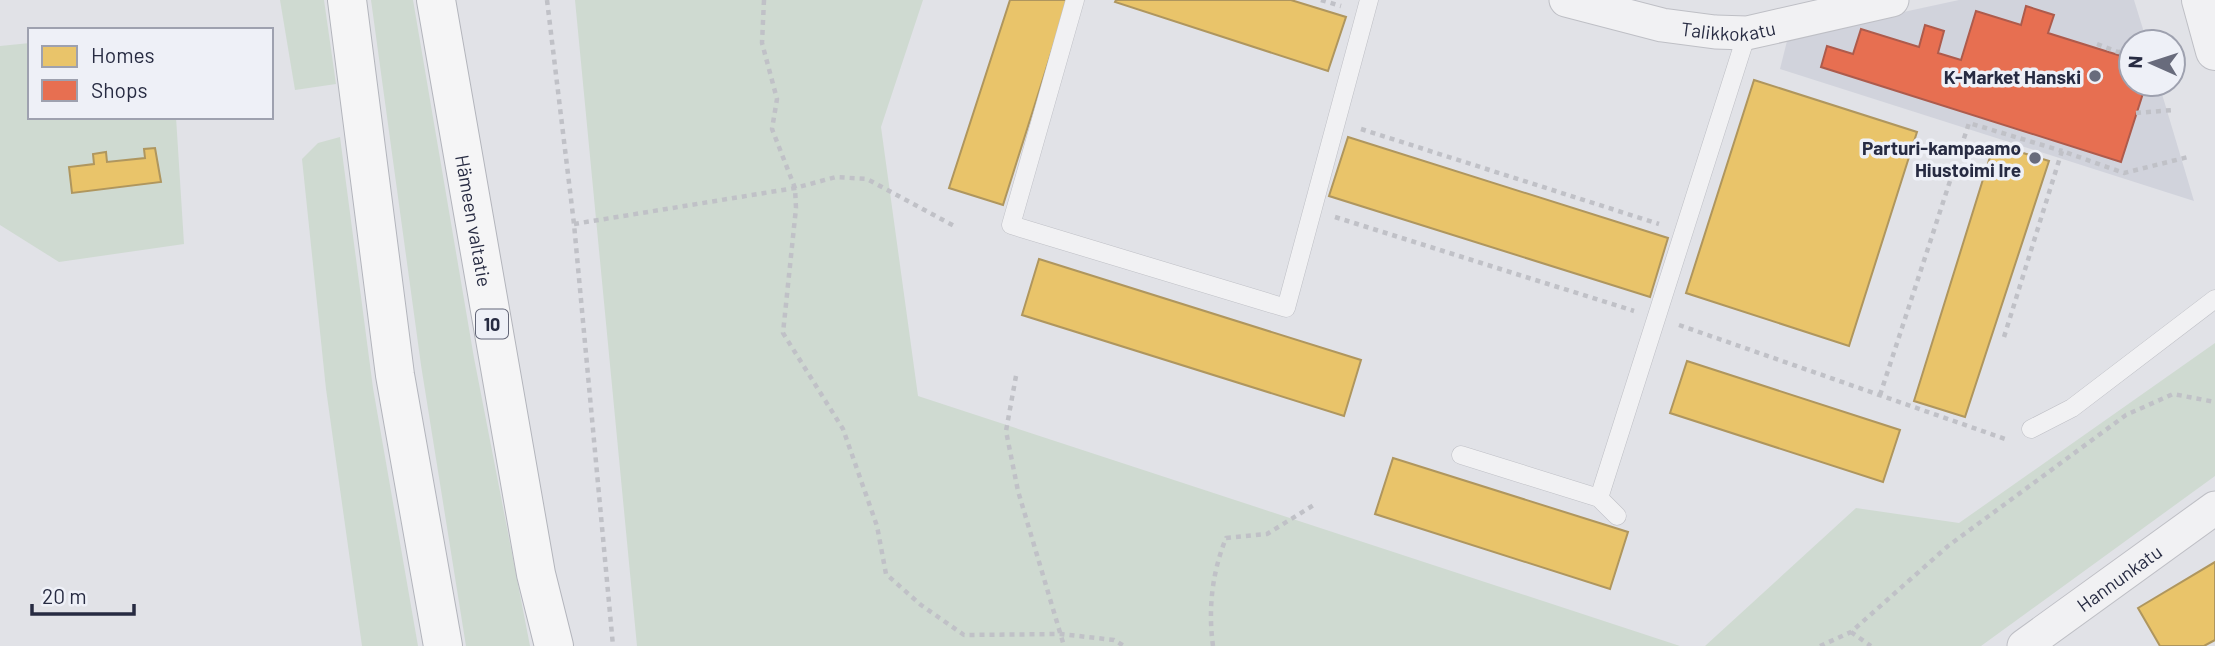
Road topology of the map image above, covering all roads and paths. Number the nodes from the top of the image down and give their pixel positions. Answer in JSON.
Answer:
{"nodes":[{"id":1,"x":347,"y":0,"type":"edge"},
{"id":2,"x":436,"y":0,"type":"edge"},
{"id":3,"x":547,"y":0,"type":"edge"},
{"id":4,"x":764,"y":0,"type":"edge"},
{"id":5,"x":1075,"y":0,"type":"edge"},
{"id":6,"x":1369,"y":0,"type":"edge"},
{"id":7,"x":1566,"y":0,"type":"edge"},
{"id":8,"x":1892,"y":0,"type":"edge"},
{"id":9,"x":2201,"y":0,"type":"edge"},
{"id":10,"x":1747,"y":33,"type":"junction"},
{"id":11,"x":2097,"y":44,"type":"dead end"},
{"id":12,"x":2215,"y":51,"type":"edge"},
{"id":13,"x":2117,"y":52,"type":"edge"},
{"id":14,"x":2173,"y":110,"type":"dead end"},
{"id":15,"x":2137,"y":113,"type":"dead end"},
{"id":16,"x":1337,"y":121,"type":"junction"},
{"id":17,"x":2062,"y":151,"type":"junction"},
{"id":18,"x":2188,"y":157,"type":"dead end"},
{"id":19,"x":795,"y":188,"type":"junction"},
{"id":20,"x":1313,"y":210,"type":"junction"},
{"id":21,"x":574,"y":224,"type":"junction"},
{"id":22,"x":956,"y":227,"type":"dead end"},
{"id":23,"x":1683,"y":231,"type":"junction"},
{"id":24,"x":2215,"y":299,"type":"edge"},
{"id":25,"x":1656,"y":317,"type":"junction"},
{"id":26,"x":2004,"y":337,"type":"dead end"},
{"id":27,"x":1016,"y":376,"type":"dead end"},
{"id":28,"x":1880,"y":395,"type":"junction"},
{"id":29,"x":2215,"y":402,"type":"edge"},
{"id":30,"x":2031,"y":429,"type":"joint"},
{"id":31,"x":1461,"y":455,"type":"dead end"},
{"id":32,"x":1599,"y":498,"type":"junction"},
{"id":33,"x":1317,"y":503,"type":"dead end"},
{"id":34,"x":2215,"y":508,"type":"edge"},
{"id":35,"x":1617,"y":516,"type":"dead end"},
{"id":36,"x":1851,"y":632,"type":"junction"},
{"id":37,"x":1061,"y":635,"type":"junction"},
{"id":38,"x":443,"y":646,"type":"edge"},
{"id":39,"x":554,"y":646,"type":"edge"},
{"id":40,"x":613,"y":646,"type":"edge"},
{"id":41,"x":1064,"y":646,"type":"edge"},
{"id":42,"x":1124,"y":646,"type":"edge"},
{"id":43,"x":1213,"y":646,"type":"edge"},
{"id":44,"x":1820,"y":646,"type":"edge"},
{"id":45,"x":1871,"y":646,"type":"edge"},
{"id":46,"x":2024,"y":646,"type":"edge"}],
"edges":[{"from":1,"to":38,"type":"highway"},
{"from":2,"to":39,"type":"highway","name":"Hämeen valtatie","number":"10"},
{"from":3,"to":21,"type":"path"},
{"from":4,"to":19,"type":"path"},
{"from":5,"to":20,"type":"lane"},
{"from":6,"to":16,"type":"lane"},
{"from":7,"to":10,"type":"street","name":"Talikkokatu"},
{"from":8,"to":10,"type":"street","name":"Talikkokatu"},
{"from":9,"to":12,"type":"street"},
{"from":10,"to":23,"type":"lane"},
{"from":11,"to":13,"type":"path"},
{"from":14,"to":15,"type":"path"},
{"from":16,"to":20,"type":"lane"},
{"from":16,"to":23,"type":"path"},
{"from":17,"to":18,"type":"path"},
{"from":17,"to":26,"type":"path"},
{"from":17,"to":28,"type":"path"},
{"from":19,"to":21,"type":"path"},
{"from":19,"to":22,"type":"path"},
{"from":19,"to":37,"type":"path"},
{"from":20,"to":25,"type":"path"},
{"from":21,"to":40,"type":"path"},
{"from":23,"to":25,"type":"lane"},
{"from":24,"to":30,"type":"lane"},
{"from":25,"to":28,"type":"path"},
{"from":25,"to":32,"type":"lane"},
{"from":27,"to":37,"type":"path"},
{"from":28,"to":30,"type":"path"},
{"from":29,"to":36,"type":"path"},
{"from":31,"to":32,"type":"lane"},
{"from":32,"to":35,"type":"lane"},
{"from":33,"to":43,"type":"path"},
{"from":34,"to":46,"type":"street","name":"Hannunkatu"},
{"from":36,"to":44,"type":"path"},
{"from":36,"to":45,"type":"path"},
{"from":37,"to":41,"type":"path"},
{"from":37,"to":42,"type":"path"}]}
